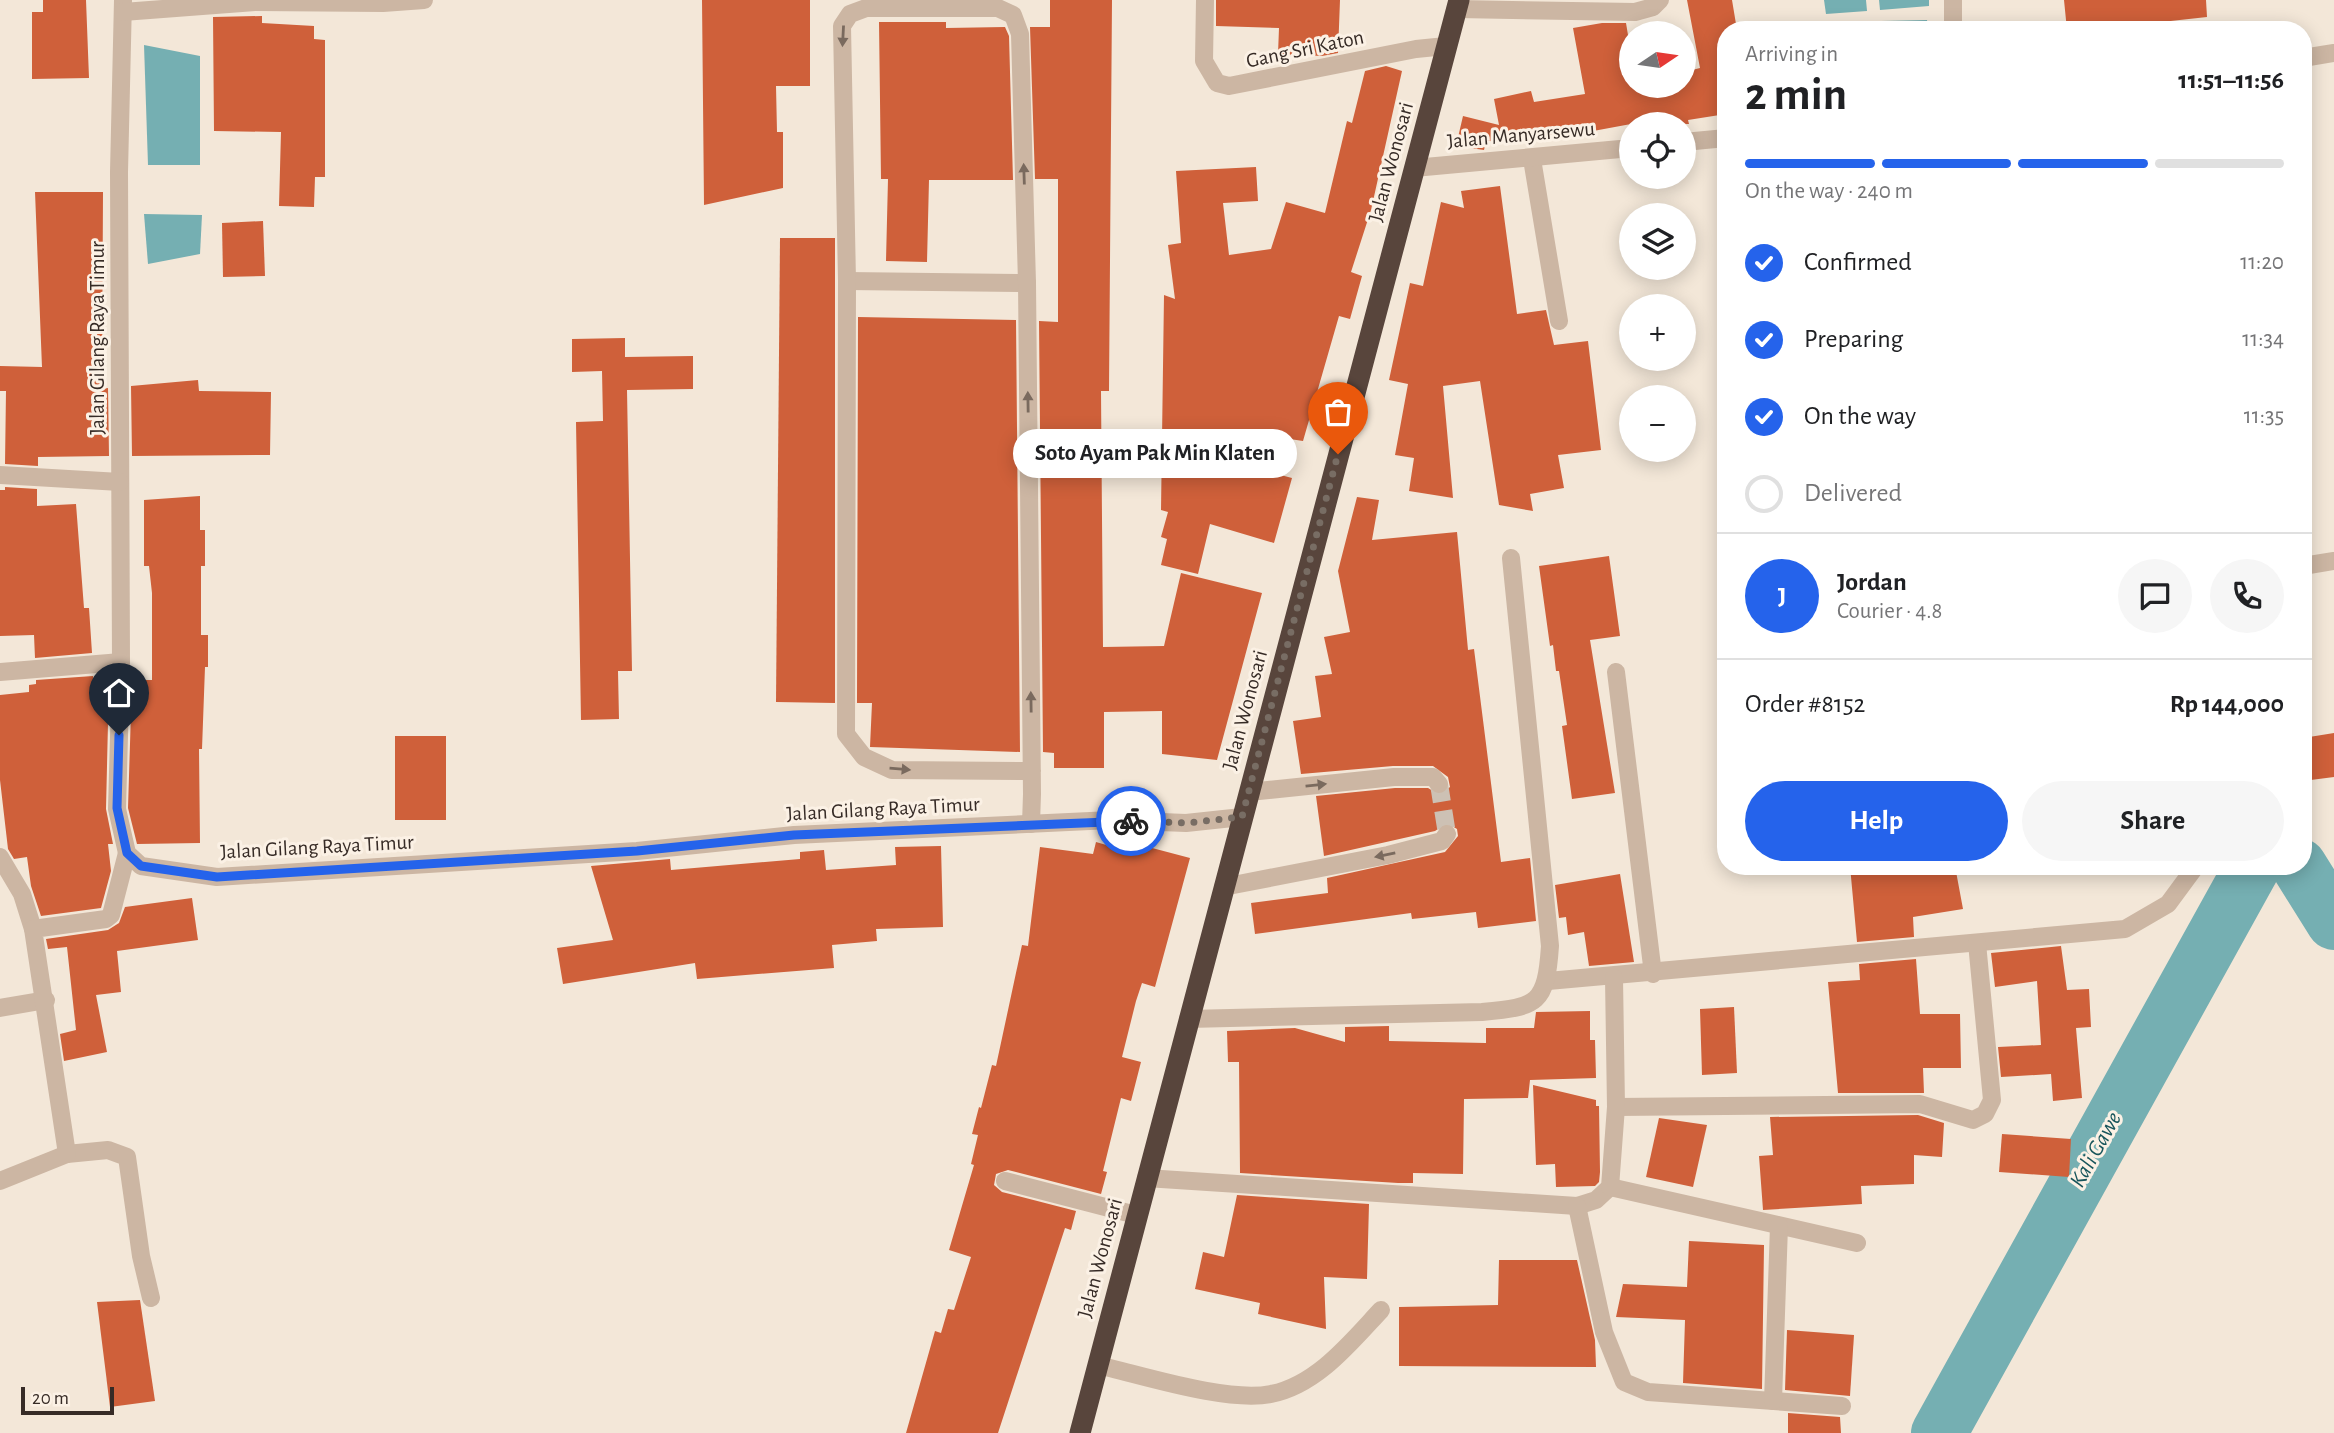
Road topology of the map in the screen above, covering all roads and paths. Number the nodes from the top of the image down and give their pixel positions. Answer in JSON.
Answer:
{"nodes":[{"id":1,"x":424,"y":0,"type":"edge"},
{"id":2,"x":1205,"y":0,"type":"edge"},
{"id":3,"x":1660,"y":0,"type":"edge"},
{"id":4,"x":1953,"y":0,"type":"edge"},
{"id":5,"x":402,"y":1,"type":"edge"},
{"id":6,"x":1458,"y":4,"type":"edge"},
{"id":7,"x":123,"y":6,"type":"edge"},
{"id":8,"x":1953,"y":21,"type":"edge"},
{"id":9,"x":1446,"y":46,"type":"junction"},
{"id":10,"x":2334,"y":53,"type":"edge"},
{"id":11,"x":2312,"y":57,"type":"edge"},
{"id":12,"x":1717,"y":139,"type":"edge"},
{"id":13,"x":1696,"y":141,"type":"edge"},
{"id":14,"x":1619,"y":149,"type":"edge"},
{"id":15,"x":1532,"y":159,"type":"junction"},
{"id":16,"x":1415,"y":168,"type":"junction"},
{"id":17,"x":847,"y":281,"type":"junction"},
{"id":18,"x":1027,"y":283,"type":"junction"},
{"id":19,"x":1559,"y":321,"type":"dead end"},
{"id":20,"x":0,"y":475,"type":"edge"},
{"id":21,"x":120,"y":482,"type":"junction"},
{"id":22,"x":1511,"y":558,"type":"dead end"},
{"id":23,"x":2334,"y":561,"type":"edge"},
{"id":24,"x":2312,"y":565,"type":"edge"},
{"id":25,"x":121,"y":662,"type":"junction"},
{"id":26,"x":0,"y":672,"type":"edge"},
{"id":27,"x":1616,"y":672,"type":"dead end"},
{"id":28,"x":1032,"y":771,"type":"junction"},
{"id":29,"x":1439,"y":784,"type":"dead end"},
{"id":30,"x":1249,"y":792,"type":"junction"},
{"id":31,"x":1242,"y":817,"type":"junction"},
{"id":32,"x":1031,"y":824,"type":"junction"},
{"id":33,"x":1447,"y":834,"type":"dead end"},
{"id":34,"x":127,"y":853,"type":"junction"},
{"id":35,"x":0,"y":857,"type":"edge"},
{"id":36,"x":2189,"y":875,"type":"edge"},
{"id":37,"x":1223,"y":887,"type":"junction"},
{"id":38,"x":33,"y":929,"type":"junction"},
{"id":39,"x":1977,"y":943,"type":"junction"},
{"id":40,"x":1653,"y":974,"type":"junction"},
{"id":41,"x":1614,"y":978,"type":"junction"},
{"id":42,"x":1548,"y":981,"type":"junction"},
{"id":43,"x":46,"y":1000,"type":"junction"},
{"id":44,"x":0,"y":1007,"type":"edge"},
{"id":45,"x":1188,"y":1019,"type":"junction"},
{"id":46,"x":1616,"y":1107,"type":"junction"},
{"id":47,"x":67,"y":1154,"type":"junction"},
{"id":48,"x":1146,"y":1178,"type":"junction"},
{"id":49,"x":0,"y":1181,"type":"edge"},
{"id":50,"x":1005,"y":1181,"type":"dead end"},
{"id":51,"x":1610,"y":1187,"type":"junction"},
{"id":52,"x":1577,"y":1206,"type":"junction"},
{"id":53,"x":1136,"y":1215,"type":"junction"},
{"id":54,"x":1779,"y":1226,"type":"junction"},
{"id":55,"x":1857,"y":1243,"type":"dead end"},
{"id":56,"x":151,"y":1298,"type":"dead end"},
{"id":57,"x":1381,"y":1310,"type":"dead end"},
{"id":58,"x":1097,"y":1365,"type":"junction"},
{"id":59,"x":1773,"y":1401,"type":"junction"},
{"id":60,"x":1842,"y":1406,"type":"dead end"},
{"id":61,"x":1080,"y":1433,"type":"edge"}],
"edges":[{"from":1,"to":5,"type":"street"},
{"from":2,"to":9,"type":"street","name":"Gang Sri Katon"},
{"from":3,"to":6,"type":"street"},
{"from":4,"to":8,"type":"street"},
{"from":5,"to":7,"type":"street"},
{"from":6,"to":9,"type":"highway","name":"Jalan Wonosari"},
{"from":7,"to":21,"type":"street","name":"Jalan Gilang Raya Timur"},
{"from":9,"to":16,"type":"highway","name":"Jalan Wonosari"},
{"from":10,"to":11,"type":"street"},
{"from":12,"to":13,"type":"street"},
{"from":14,"to":15,"type":"street","name":"Jalan Manyarsewu"},
{"from":15,"to":16,"type":"street","name":"Jalan Manyarsewu"},
{"from":15,"to":19,"type":"street"},
{"from":16,"to":30,"type":"highway","name":"Jalan Wonosari"},
{"from":17,"to":18,"type":"street"},
{"from":18,"to":17,"type":"street","one_way":true},
{"from":17,"to":28,"type":"street","one_way":true},
{"from":28,"to":18,"type":"street","one_way":true},
{"from":20,"to":21,"type":"street"},
{"from":21,"to":25,"type":"street","name":"Jalan Gilang Raya Timur"},
{"from":22,"to":42,"type":"street"},
{"from":23,"to":24,"type":"street"},
{"from":25,"to":26,"type":"street"},
{"from":25,"to":34,"type":"street","name":"Jalan Gilang Raya Timur"},
{"from":27,"to":40,"type":"street"},
{"from":28,"to":32,"type":"street"},
{"from":30,"to":29,"type":"street","one_way":true},
{"from":30,"to":31,"type":"highway","name":"Jalan Wonosari"},
{"from":31,"to":32,"type":"street","name":"Jalan Gilang Raya Timur"},
{"from":31,"to":37,"type":"highway","name":"Jalan Wonosari"},
{"from":32,"to":34,"type":"street","name":"Jalan Gilang Raya Timur"},
{"from":33,"to":37,"type":"street","one_way":true},
{"from":34,"to":38,"type":"street"},
{"from":35,"to":38,"type":"street"},
{"from":36,"to":39,"type":"street"},
{"from":37,"to":45,"type":"highway","name":"Jalan Wonosari"},
{"from":38,"to":43,"type":"street"},
{"from":39,"to":40,"type":"street"},
{"from":39,"to":46,"type":"street"},
{"from":40,"to":41,"type":"street"},
{"from":41,"to":42,"type":"street"},
{"from":41,"to":46,"type":"street"},
{"from":42,"to":45,"type":"street"},
{"from":43,"to":44,"type":"street"},
{"from":43,"to":47,"type":"street"},
{"from":45,"to":48,"type":"highway","name":"Jalan Wonosari"},
{"from":46,"to":51,"type":"street"},
{"from":47,"to":49,"type":"street"},
{"from":47,"to":56,"type":"street"},
{"from":48,"to":52,"type":"street"},
{"from":48,"to":53,"type":"highway","name":"Jalan Wonosari"},
{"from":50,"to":53,"type":"street"},
{"from":51,"to":52,"type":"street"},
{"from":51,"to":54,"type":"street"},
{"from":52,"to":59,"type":"street"},
{"from":53,"to":58,"type":"highway","name":"Jalan Wonosari"},
{"from":54,"to":55,"type":"street"},
{"from":54,"to":59,"type":"street"},
{"from":57,"to":58,"type":"street"},
{"from":58,"to":61,"type":"highway","name":"Jalan Wonosari"},
{"from":59,"to":60,"type":"street"}]}
